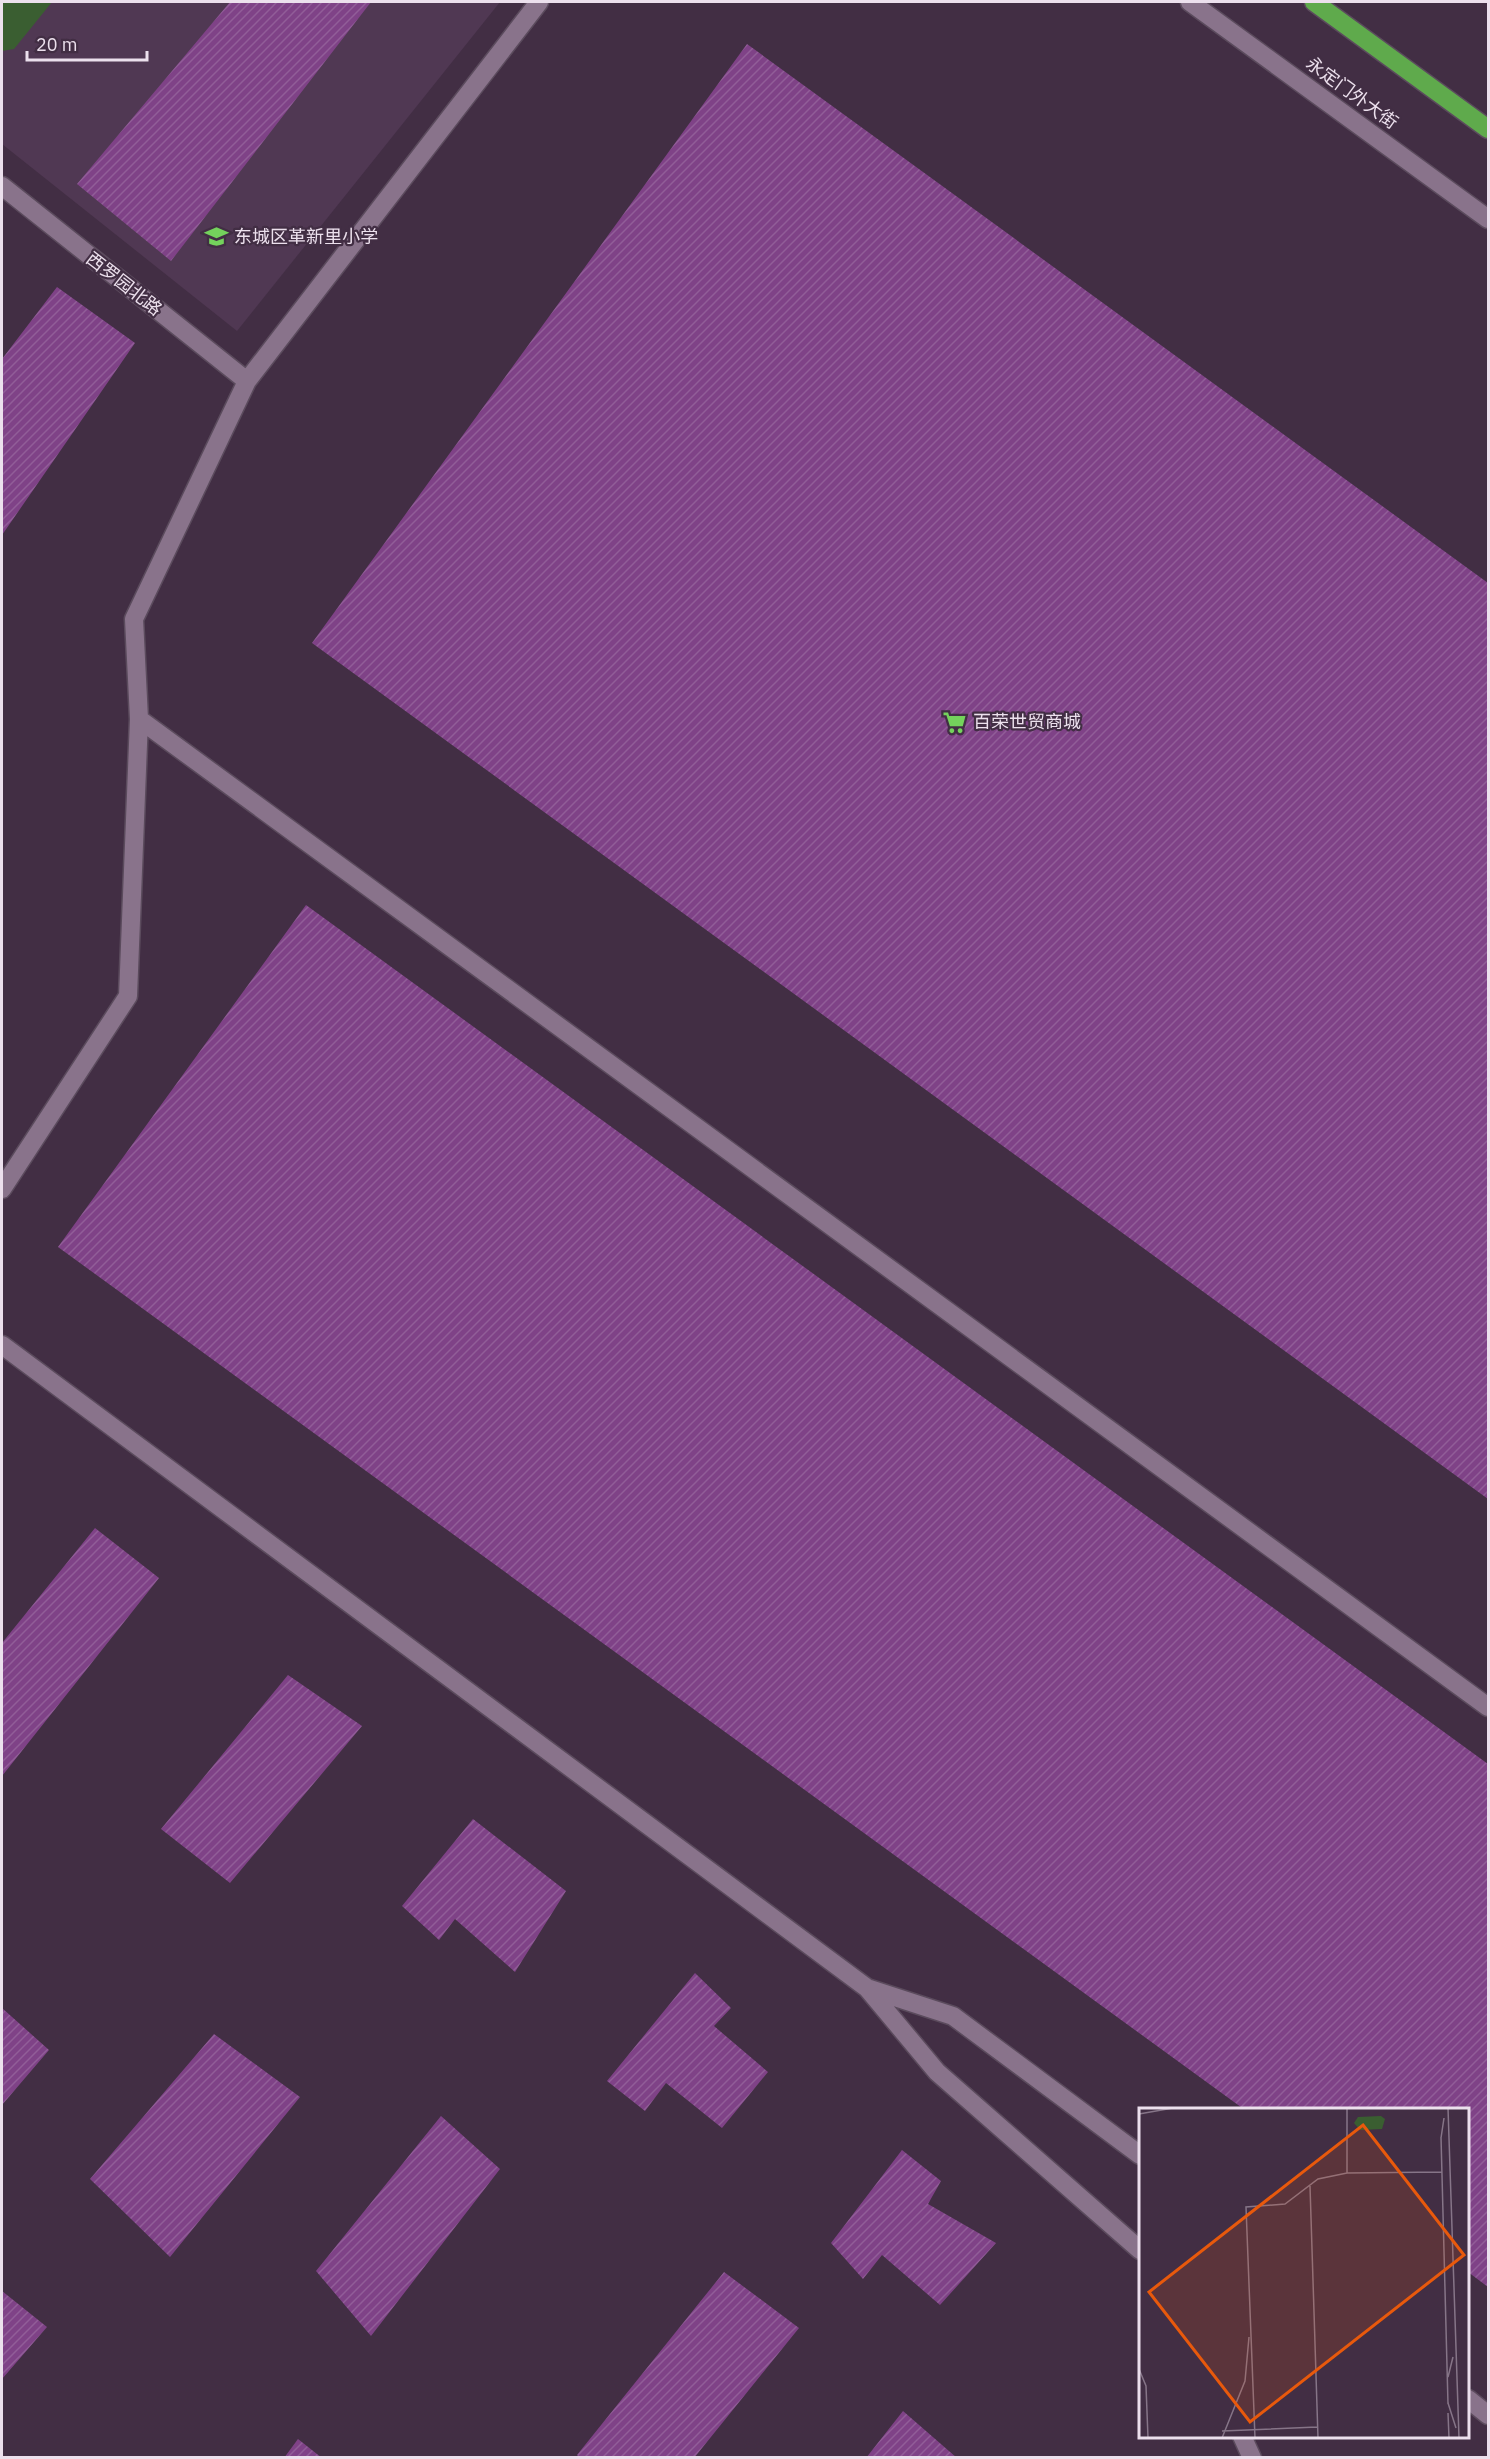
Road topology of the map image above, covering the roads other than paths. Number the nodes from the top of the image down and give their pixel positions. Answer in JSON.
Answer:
{"nodes":[{"id":1,"x":539,"y":2,"type":"edge"},
{"id":2,"x":1190,"y":2,"type":"edge"},
{"id":3,"x":1314,"y":2,"type":"edge"},
{"id":4,"x":1488,"y":129,"type":"edge"},
{"id":5,"x":2,"y":186,"type":"edge"},
{"id":6,"x":1488,"y":219,"type":"edge"},
{"id":7,"x":247,"y":381,"type":"junction"},
{"id":8,"x":139,"y":719,"type":"junction"},
{"id":9,"x":2,"y":1189,"type":"edge"},
{"id":10,"x":2,"y":1346,"type":"edge"},
{"id":11,"x":1488,"y":1707,"type":"edge"},
{"id":12,"x":867,"y":1988,"type":"junction"},
{"id":13,"x":1139,"y":2154,"type":"edge"},
{"id":14,"x":1139,"y":2249,"type":"edge"},
{"id":15,"x":1469,"y":2401,"type":"edge"},
{"id":16,"x":1488,"y":2415,"type":"edge"},
{"id":17,"x":1243,"y":2438,"type":"edge"},
{"id":18,"x":1252,"y":2457,"type":"edge"}],
"edges":[{"from":1,"to":7,"type":"street"},
{"from":2,"to":6,"type":"street","name":"永定门外大街"},
{"from":3,"to":4,"type":"highway"},
{"from":5,"to":7,"type":"street","name":"西罗园北路"},
{"from":7,"to":8,"type":"street"},
{"from":8,"to":9,"type":"street"},
{"from":8,"to":11,"type":"street"},
{"from":10,"to":12,"type":"street"},
{"from":12,"to":13,"type":"street"},
{"from":12,"to":14,"type":"street"},
{"from":15,"to":16,"type":"street"},
{"from":17,"to":18,"type":"street"}]}
